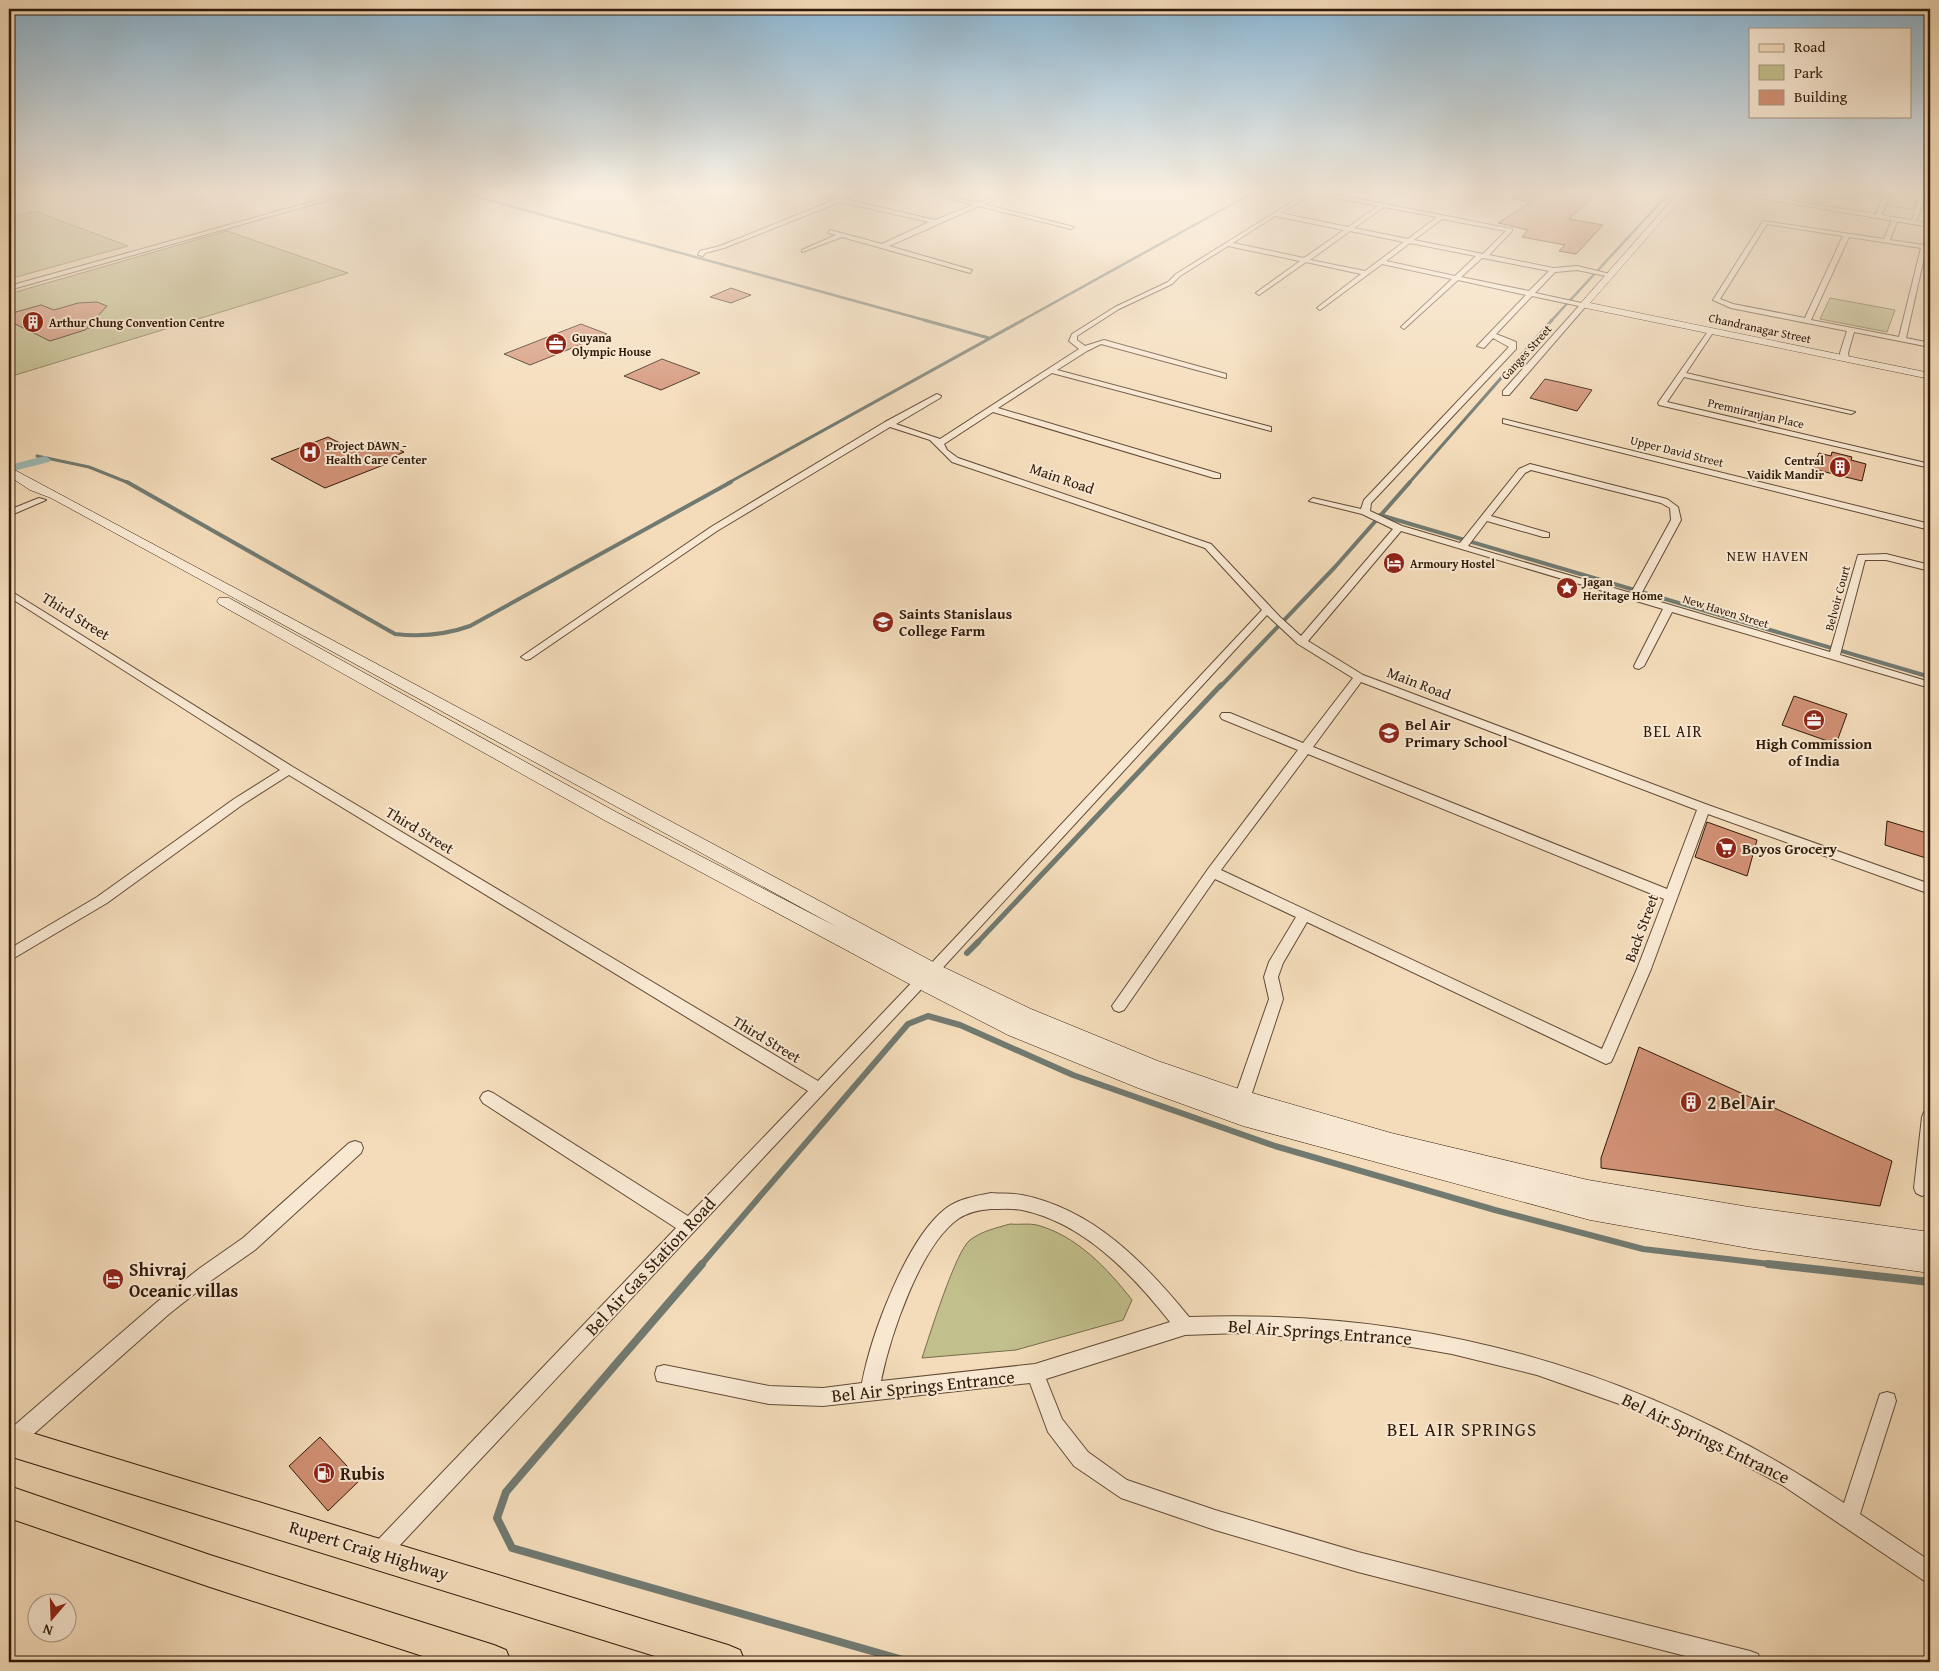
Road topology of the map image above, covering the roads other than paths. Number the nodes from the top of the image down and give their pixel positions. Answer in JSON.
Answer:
{"nodes":[{"id":1,"x":60,"y":270,"type":"edge"},
{"id":2,"x":74,"y":270,"type":"edge"},
{"id":3,"x":966,"y":270,"type":"edge"},
{"id":4,"x":1186,"y":270,"type":"edge"},
{"id":5,"x":1293,"y":270,"type":"edge"},
{"id":6,"x":1350,"y":270,"type":"edge"},
{"id":7,"x":1370,"y":270,"type":"edge"},
{"id":8,"x":1420,"y":270,"type":"edge"},
{"id":9,"x":1467,"y":270,"type":"edge"},
{"id":10,"x":1553,"y":270,"type":"edge"},
{"id":11,"x":1587,"y":270,"type":"edge"},
{"id":12,"x":1615,"y":270,"type":"edge"},
{"id":13,"x":1734,"y":270,"type":"edge"},
{"id":14,"x":1830,"y":270,"type":"edge"},
{"id":15,"x":1921,"y":270,"type":"edge"},
{"id":16,"x":970,"y":271,"type":"dead end"},
{"id":17,"x":1365,"y":273,"type":"junction"},
{"id":18,"x":1611,"y":275,"type":"junction"},
{"id":19,"x":1458,"y":278,"type":"junction"},
{"id":20,"x":9,"y":284,"type":"edge"},
{"id":21,"x":9,"y":288,"type":"edge"},
{"id":22,"x":1259,"y":293,"type":"dead end"},
{"id":23,"x":1530,"y":293,"type":"junction"},
{"id":24,"x":1584,"y":305,"type":"junction"},
{"id":25,"x":1320,"y":308,"type":"dead end"},
{"id":26,"x":1807,"y":321,"type":"junction"},
{"id":27,"x":1404,"y":327,"type":"dead end"},
{"id":28,"x":1851,"y":329,"type":"junction"},
{"id":29,"x":1711,"y":331,"type":"junction"},
{"id":30,"x":1492,"y":335,"type":"junction"},
{"id":31,"x":1902,"y":340,"type":"junction"},
{"id":32,"x":1930,"y":345,"type":"edge"},
{"id":33,"x":1481,"y":346,"type":"dead end"},
{"id":34,"x":1084,"y":349,"type":"junction"},
{"id":35,"x":1844,"y":356,"type":"junction"},
{"id":36,"x":1052,"y":371,"type":"junction"},
{"id":37,"x":1681,"y":374,"type":"junction"},
{"id":38,"x":1223,"y":376,"type":"dead end"},
{"id":39,"x":1930,"y":376,"type":"edge"},
{"id":40,"x":1506,"y":393,"type":"dead end"},
{"id":41,"x":937,"y":396,"type":"dead end"},
{"id":42,"x":992,"y":409,"type":"junction"},
{"id":43,"x":1851,"y":412,"type":"dead end"},
{"id":44,"x":1506,"y":421,"type":"dead end"},
{"id":45,"x":888,"y":424,"type":"junction"},
{"id":46,"x":1268,"y":429,"type":"dead end"},
{"id":47,"x":940,"y":443,"type":"junction"},
{"id":48,"x":1930,"y":466,"type":"edge"},
{"id":49,"x":9,"y":471,"type":"edge"},
{"id":50,"x":1217,"y":476,"type":"dead end"},
{"id":51,"x":36,"y":491,"type":"junction"},
{"id":52,"x":1313,"y":501,"type":"dead end"},
{"id":53,"x":9,"y":512,"type":"edge"},
{"id":54,"x":1369,"y":514,"type":"junction"},
{"id":55,"x":1487,"y":518,"type":"junction"},
{"id":56,"x":1930,"y":527,"type":"edge"},
{"id":57,"x":1399,"y":528,"type":"junction"},
{"id":58,"x":1546,"y":535,"type":"dead end"},
{"id":59,"x":1467,"y":541,"type":"junction"},
{"id":60,"x":1930,"y":568,"type":"edge"},
{"id":61,"x":9,"y":593,"type":"edge"},
{"id":62,"x":1636,"y":593,"type":"junction"},
{"id":63,"x":1669,"y":607,"type":"junction"},
{"id":64,"x":1267,"y":610,"type":"junction"},
{"id":65,"x":1302,"y":642,"type":"junction"},
{"id":66,"x":1835,"y":651,"type":"junction"},
{"id":67,"x":526,"y":657,"type":"dead end"},
{"id":68,"x":1639,"y":666,"type":"dead end"},
{"id":69,"x":1359,"y":677,"type":"junction"},
{"id":70,"x":1930,"y":685,"type":"edge"},
{"id":71,"x":1226,"y":716,"type":"dead end"},
{"id":72,"x":1308,"y":748,"type":"junction"},
{"id":73,"x":289,"y":770,"type":"junction"},
{"id":74,"x":1704,"y":808,"type":"junction"},
{"id":75,"x":1213,"y":872,"type":"junction"},
{"id":76,"x":1930,"y":889,"type":"edge"},
{"id":77,"x":1670,"y":896,"type":"junction"},
{"id":78,"x":1304,"y":916,"type":"junction"},
{"id":79,"x":9,"y":956,"type":"edge"},
{"id":80,"x":927,"y":976,"type":"junction"},
{"id":81,"x":1119,"y":1006,"type":"dead end"},
{"id":82,"x":818,"y":1089,"type":"junction"},
{"id":83,"x":1245,"y":1092,"type":"junction"},
{"id":84,"x":488,"y":1098,"type":"dead end"},
{"id":85,"x":1930,"y":1117,"type":"edge"},
{"id":86,"x":356,"y":1148,"type":"dead end"},
{"id":87,"x":1922,"y":1188,"type":"dead end"},
{"id":88,"x":688,"y":1226,"type":"junction"},
{"id":89,"x":1930,"y":1243,"type":"edge"},
{"id":90,"x":1930,"y":1261,"type":"edge"},
{"id":91,"x":1185,"y":1326,"type":"junction"},
{"id":92,"x":1035,"y":1373,"type":"junction"},
{"id":93,"x":664,"y":1374,"type":"dead end"},
{"id":94,"x":870,"y":1390,"type":"junction"},
{"id":95,"x":1887,"y":1402,"type":"dead end"},
{"id":96,"x":9,"y":1441,"type":"edge"},
{"id":97,"x":9,"y":1502,"type":"edge"},
{"id":98,"x":1849,"y":1517,"type":"junction"},
{"id":99,"x":379,"y":1553,"type":"junction"},
{"id":100,"x":1930,"y":1573,"type":"edge"},
{"id":101,"x":494,"y":1662,"type":"edge"},
{"id":102,"x":728,"y":1662,"type":"edge"},
{"id":103,"x":1750,"y":1662,"type":"edge"}],
"edges":[{"from":1,"to":20,"type":"street"},
{"from":2,"to":21,"type":"street"},
{"from":3,"to":16,"type":"street"},
{"from":4,"to":34,"type":"street"},
{"from":5,"to":22,"type":"street"},
{"from":6,"to":17,"type":"street"},
{"from":7,"to":17,"type":"street"},
{"from":8,"to":19,"type":"street"},
{"from":9,"to":19,"type":"street"},
{"from":10,"to":23,"type":"street"},
{"from":11,"to":18,"type":"street"},
{"from":12,"to":18,"type":"main road","name":"Ganges Street"},
{"from":13,"to":26,"type":"street"},
{"from":14,"to":26,"type":"street"},
{"from":15,"to":31,"type":"street"},
{"from":17,"to":25,"type":"street"},
{"from":18,"to":24,"type":"main road","name":"Ganges Street"},
{"from":19,"to":23,"type":"street"},
{"from":19,"to":27,"type":"street"},
{"from":23,"to":24,"type":"street"},
{"from":23,"to":30,"type":"street"},
{"from":24,"to":29,"type":"main road","name":"Chandranagar Street"},
{"from":24,"to":40,"type":"street","name":"Ganges Street"},
{"from":26,"to":28,"type":"street"},
{"from":28,"to":31,"type":"street"},
{"from":28,"to":35,"type":"street"},
{"from":29,"to":35,"type":"main road","name":"Chandranagar Street"},
{"from":29,"to":37,"type":"street","name":"Premniranjan Place"},
{"from":30,"to":33,"type":"street"},
{"from":30,"to":54,"type":"street"},
{"from":31,"to":32,"type":"street"},
{"from":34,"to":36,"type":"street"},
{"from":34,"to":38,"type":"street"},
{"from":35,"to":39,"type":"main road","name":"Chandranagar Street"},
{"from":36,"to":42,"type":"street"},
{"from":36,"to":46,"type":"street"},
{"from":37,"to":43,"type":"street"},
{"from":37,"to":48,"type":"street","name":"Premniranjan Place"},
{"from":41,"to":45,"type":"street"},
{"from":42,"to":47,"type":"street"},
{"from":42,"to":50,"type":"street"},
{"from":44,"to":56,"type":"street","name":"Upper David Street"},
{"from":45,"to":47,"type":"street"},
{"from":45,"to":67,"type":"street"},
{"from":47,"to":64,"type":"street","name":"Main Road"},
{"from":49,"to":51,"type":"main road"},
{"from":51,"to":53,"type":"street"},
{"from":51,"to":80,"type":"main road"},
{"from":52,"to":54,"type":"street","name":"New Haven Street"},
{"from":54,"to":57,"type":"street","name":"New Haven Street"},
{"from":55,"to":58,"type":"street"},
{"from":55,"to":59,"type":"street"},
{"from":55,"to":62,"type":"street"},
{"from":57,"to":59,"type":"street","name":"New Haven Street"},
{"from":57,"to":65,"type":"street"},
{"from":59,"to":62,"type":"street","name":"New Haven Street"},
{"from":60,"to":66,"type":"street","name":"Belvoir Court"},
{"from":61,"to":73,"type":"street","name":"Third Street"},
{"from":62,"to":63,"type":"street","name":"New Haven Street"},
{"from":63,"to":66,"type":"street","name":"New Haven Street"},
{"from":63,"to":68,"type":"street"},
{"from":64,"to":65,"type":"street","name":"Main Road"},
{"from":64,"to":80,"type":"street","name":"Bel Air Gas Station Road"},
{"from":65,"to":69,"type":"street","name":"Main Road"},
{"from":66,"to":70,"type":"street","name":"New Haven Street"},
{"from":69,"to":72,"type":"street"},
{"from":69,"to":74,"type":"street","name":"Main Road"},
{"from":71,"to":72,"type":"street"},
{"from":72,"to":75,"type":"street"},
{"from":72,"to":77,"type":"street"},
{"from":73,"to":79,"type":"street"},
{"from":73,"to":82,"type":"street","name":"Third Street"},
{"from":74,"to":76,"type":"street","name":"Main Road"},
{"from":74,"to":77,"type":"street","name":"Back Street"},
{"from":75,"to":78,"type":"street"},
{"from":75,"to":81,"type":"street"},
{"from":77,"to":78,"type":"street","name":"Back Street"},
{"from":78,"to":83,"type":"street"},
{"from":80,"to":82,"type":"street","name":"Bel Air Gas Station Road"},
{"from":80,"to":83,"type":"main road"},
{"from":80,"to":90,"type":"main road"},
{"from":82,"to":88,"type":"street","name":"Bel Air Gas Station Road"},
{"from":83,"to":89,"type":"main road"},
{"from":84,"to":88,"type":"street"},
{"from":85,"to":87,"type":"street"},
{"from":86,"to":96,"type":"street"},
{"from":88,"to":99,"type":"street","name":"Bel Air Gas Station Road"},
{"from":91,"to":92,"type":"street","name":"Bel Air Springs Entrance"},
{"from":91,"to":94,"type":"street"},
{"from":91,"to":98,"type":"street","name":"Bel Air Springs Entrance"},
{"from":92,"to":94,"type":"street","name":"Bel Air Springs Entrance"},
{"from":92,"to":103,"type":"street"},
{"from":93,"to":94,"type":"street","name":"Bel Air Springs Entrance"},
{"from":95,"to":98,"type":"street"},
{"from":96,"to":99,"type":"main road","name":"Rupert Craig Highway"},
{"from":97,"to":101,"type":"main road"},
{"from":98,"to":100,"type":"street","name":"Bel Air Springs Entrance"},
{"from":99,"to":102,"type":"main road","name":"Rupert Craig Highway"}]}
